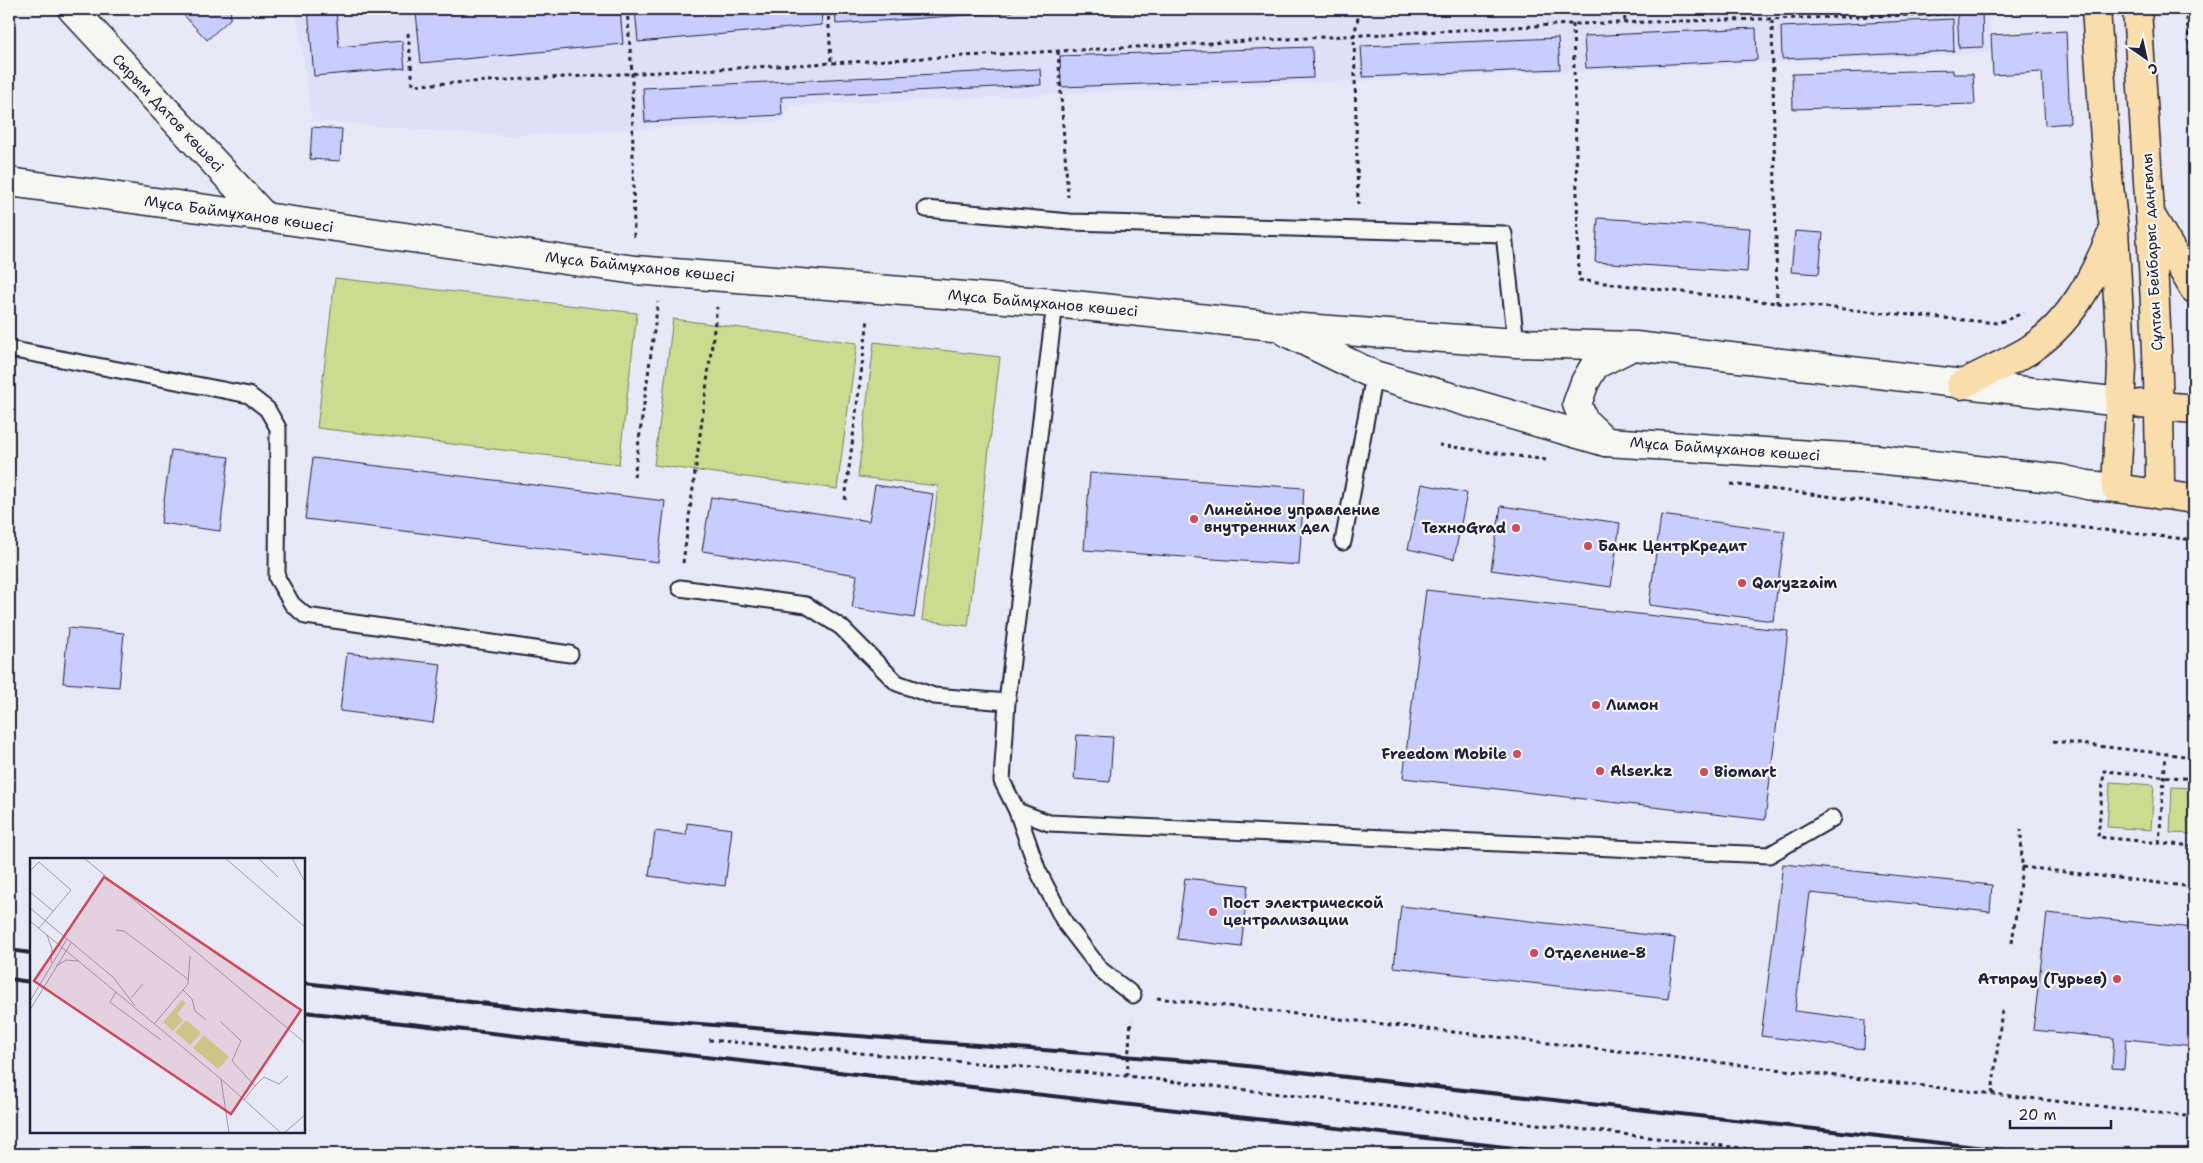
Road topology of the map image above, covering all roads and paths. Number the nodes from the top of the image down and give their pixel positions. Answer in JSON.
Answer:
{"nodes":[{"id":1,"x":72,"y":9,"type":"edge"},
{"id":2,"x":627,"y":9,"type":"edge"},
{"id":3,"x":828,"y":9,"type":"edge"},
{"id":4,"x":1360,"y":9,"type":"edge"},
{"id":5,"x":1624,"y":9,"type":"edge"},
{"id":6,"x":2074,"y":9,"type":"edge"},
{"id":7,"x":2096,"y":9,"type":"edge"},
{"id":8,"x":2137,"y":9,"type":"edge"},
{"id":9,"x":2186,"y":9,"type":"edge"},
{"id":10,"x":1992,"y":12,"type":"dead end"},
{"id":11,"x":1954,"y":14,"type":"dead end"},
{"id":12,"x":1772,"y":20,"type":"junction"},
{"id":13,"x":1625,"y":23,"type":"junction"},
{"id":14,"x":1573,"y":24,"type":"junction"},
{"id":15,"x":408,"y":34,"type":"dead end"},
{"id":16,"x":1354,"y":36,"type":"junction"},
{"id":17,"x":1058,"y":51,"type":"junction"},
{"id":18,"x":831,"y":62,"type":"junction"},
{"id":19,"x":632,"y":73,"type":"junction"},
{"id":20,"x":2194,"y":91,"type":"edge"},
{"id":21,"x":9,"y":182,"type":"edge"},
{"id":22,"x":926,"y":209,"type":"dead end"},
{"id":23,"x":2151,"y":216,"type":"junction"},
{"id":24,"x":264,"y":217,"type":"junction"},
{"id":25,"x":1070,"y":222,"type":"junction"},
{"id":26,"x":1359,"y":230,"type":"junction"},
{"id":27,"x":2114,"y":230,"type":"junction"},
{"id":28,"x":635,"y":270,"type":"junction"},
{"id":29,"x":662,"y":272,"type":"junction"},
{"id":30,"x":721,"y":276,"type":"junction"},
{"id":31,"x":872,"y":289,"type":"junction"},
{"id":32,"x":2194,"y":289,"type":"edge"},
{"id":33,"x":1777,"y":302,"type":"junction"},
{"id":34,"x":1055,"y":303,"type":"junction"},
{"id":35,"x":2028,"y":311,"type":"dead end"},
{"id":36,"x":1274,"y":326,"type":"junction"},
{"id":37,"x":1516,"y":343,"type":"junction"},
{"id":38,"x":1635,"y":346,"type":"junction"},
{"id":39,"x":9,"y":349,"type":"edge"},
{"id":40,"x":1374,"y":375,"type":"junction"},
{"id":41,"x":1961,"y":385,"type":"junction"},
{"id":42,"x":2121,"y":402,"type":"junction"},
{"id":43,"x":2160,"y":407,"type":"junction"},
{"id":44,"x":2194,"y":408,"type":"edge"},
{"id":45,"x":1606,"y":442,"type":"junction"},
{"id":46,"x":1439,"y":445,"type":"dead end"},
{"id":47,"x":1547,"y":460,"type":"dead end"},
{"id":48,"x":634,"y":477,"type":"dead end"},
{"id":49,"x":1724,"y":483,"type":"dead end"},
{"id":50,"x":2116,"y":488,"type":"junction"},
{"id":51,"x":2160,"y":495,"type":"junction"},
{"id":52,"x":2194,"y":499,"type":"edge"},
{"id":53,"x":845,"y":500,"type":"dead end"},
{"id":54,"x":2194,"y":540,"type":"edge"},
{"id":55,"x":1344,"y":542,"type":"dead end"},
{"id":56,"x":680,"y":588,"type":"joint"},
{"id":57,"x":570,"y":654,"type":"dead end"},
{"id":58,"x":1007,"y":702,"type":"junction"},
{"id":59,"x":2053,"y":741,"type":"dead end"},
{"id":60,"x":2166,"y":754,"type":"junction"},
{"id":61,"x":2194,"y":757,"type":"edge"},
{"id":62,"x":2164,"y":776,"type":"junction"},
{"id":63,"x":2194,"y":779,"type":"edge"},
{"id":64,"x":1017,"y":811,"type":"junction"},
{"id":65,"x":1833,"y":818,"type":"dead end"},
{"id":66,"x":2021,"y":829,"type":"dead end"},
{"id":67,"x":2159,"y":843,"type":"junction"},
{"id":68,"x":2194,"y":846,"type":"edge"},
{"id":69,"x":2022,"y":867,"type":"junction"},
{"id":70,"x":2194,"y":887,"type":"edge"},
{"id":71,"x":2012,"y":943,"type":"dead end"},
{"id":72,"x":1133,"y":995,"type":"junction"},
{"id":73,"x":2002,"y":1010,"type":"dead end"},
{"id":74,"x":709,"y":1040,"type":"dead end"},
{"id":75,"x":1127,"y":1076,"type":"junction"},
{"id":76,"x":1992,"y":1094,"type":"junction"},
{"id":77,"x":2194,"y":1117,"type":"edge"},
{"id":78,"x":1792,"y":1154,"type":"edge"}],
"edges":[{"from":1,"to":24,"type":"main road","name":"Сырым Датов көшесі"},
{"from":2,"to":19,"type":"path"},
{"from":3,"to":18,"type":"path"},
{"from":4,"to":16,"type":"path"},
{"from":5,"to":13,"type":"path"},
{"from":6,"to":10,"type":"path"},
{"from":7,"to":27,"type":"main road"},
{"from":8,"to":23,"type":"main road","name":"Сұлтан Бейбарыс даңғылы"},
{"from":9,"to":20,"type":"path"},
{"from":11,"to":12,"type":"path"},
{"from":12,"to":13,"type":"path"},
{"from":12,"to":33,"type":"path"},
{"from":13,"to":14,"type":"path"},
{"from":14,"to":16,"type":"path"},
{"from":14,"to":33,"type":"path"},
{"from":15,"to":19,"type":"path"},
{"from":16,"to":17,"type":"path"},
{"from":16,"to":26,"type":"path"},
{"from":17,"to":18,"type":"path"},
{"from":17,"to":25,"type":"path"},
{"from":18,"to":19,"type":"path"},
{"from":19,"to":28,"type":"path"},
{"from":21,"to":24,"type":"main road","name":"Мұса Баймұханов көшесі"},
{"from":22,"to":25,"type":"lane"},
{"from":23,"to":32,"type":"main road"},
{"from":23,"to":43,"type":"main road","name":"Сұлтан Бейбарыс даңғылы"},
{"from":24,"to":28,"type":"main road","name":"Мұса Баймұханов көшесі"},
{"from":25,"to":26,"type":"lane"},
{"from":26,"to":37,"type":"lane"},
{"from":27,"to":41,"type":"main road"},
{"from":27,"to":42,"type":"main road"},
{"from":28,"to":29,"type":"main road","name":"Мұса Баймұханов көшесі"},
{"from":29,"to":30,"type":"main road","name":"Мұса Баймұханов көшесі"},
{"from":29,"to":48,"type":"path"},
{"from":30,"to":31,"type":"main road","name":"Мұса Баймұханов көшесі"},
{"from":30,"to":56,"type":"path"},
{"from":31,"to":34,"type":"main road","name":"Мұса Баймұханов көшесі"},
{"from":31,"to":53,"type":"path"},
{"from":33,"to":35,"type":"path"},
{"from":34,"to":36,"type":"main road","name":"Мұса Баймұханов көшесі"},
{"from":34,"to":58,"type":"lane"},
{"from":36,"to":37,"type":"main road","name":"Мұса Баймұханов көшесі"},
{"from":36,"to":40,"type":"main road","name":"Мұса Баймұханов көшесі"},
{"from":37,"to":38,"type":"main road","name":"Мұса Баймұханов көшесі"},
{"from":38,"to":41,"type":"main road","name":"Мұса Баймұханов көшесі"},
{"from":38,"to":45,"type":"main road"},
{"from":39,"to":57,"type":"lane"},
{"from":40,"to":45,"type":"main road","name":"Мұса Баймұханов көшесі"},
{"from":40,"to":55,"type":"lane"},
{"from":41,"to":42,"type":"main road","name":"Мұса Баймұханов көшесі"},
{"from":42,"to":43,"type":"main road","name":"Мұса Баймұханов көшесі"},
{"from":42,"to":50,"type":"main road"},
{"from":43,"to":44,"type":"main road","name":"Мұса Баймұханов көшесі"},
{"from":43,"to":51,"type":"main road","name":"Сұлтан Бейбарыс даңғылы"},
{"from":45,"to":50,"type":"main road","name":"Мұса Баймұханов көшесі"},
{"from":46,"to":47,"type":"path"},
{"from":49,"to":54,"type":"path"},
{"from":50,"to":51,"type":"main road","name":"Мұса Баймұханов көшесі"},
{"from":51,"to":52,"type":"main road","name":"Мұса Баймұханов көшесі"},
{"from":56,"to":58,"type":"lane"},
{"from":58,"to":64,"type":"lane"},
{"from":59,"to":60,"type":"path"},
{"from":60,"to":61,"type":"path"},
{"from":60,"to":62,"type":"path"},
{"from":62,"to":63,"type":"path"},
{"from":62,"to":67,"type":"path"},
{"from":62,"to":67,"type":"path"},
{"from":64,"to":65,"type":"lane"},
{"from":64,"to":72,"type":"lane"},
{"from":66,"to":69,"type":"path"},
{"from":67,"to":68,"type":"path"},
{"from":69,"to":70,"type":"path"},
{"from":69,"to":71,"type":"path"},
{"from":72,"to":75,"type":"path"},
{"from":72,"to":76,"type":"path"},
{"from":73,"to":76,"type":"path"},
{"from":74,"to":75,"type":"path"},
{"from":75,"to":78,"type":"path"},
{"from":76,"to":77,"type":"path"}]}
